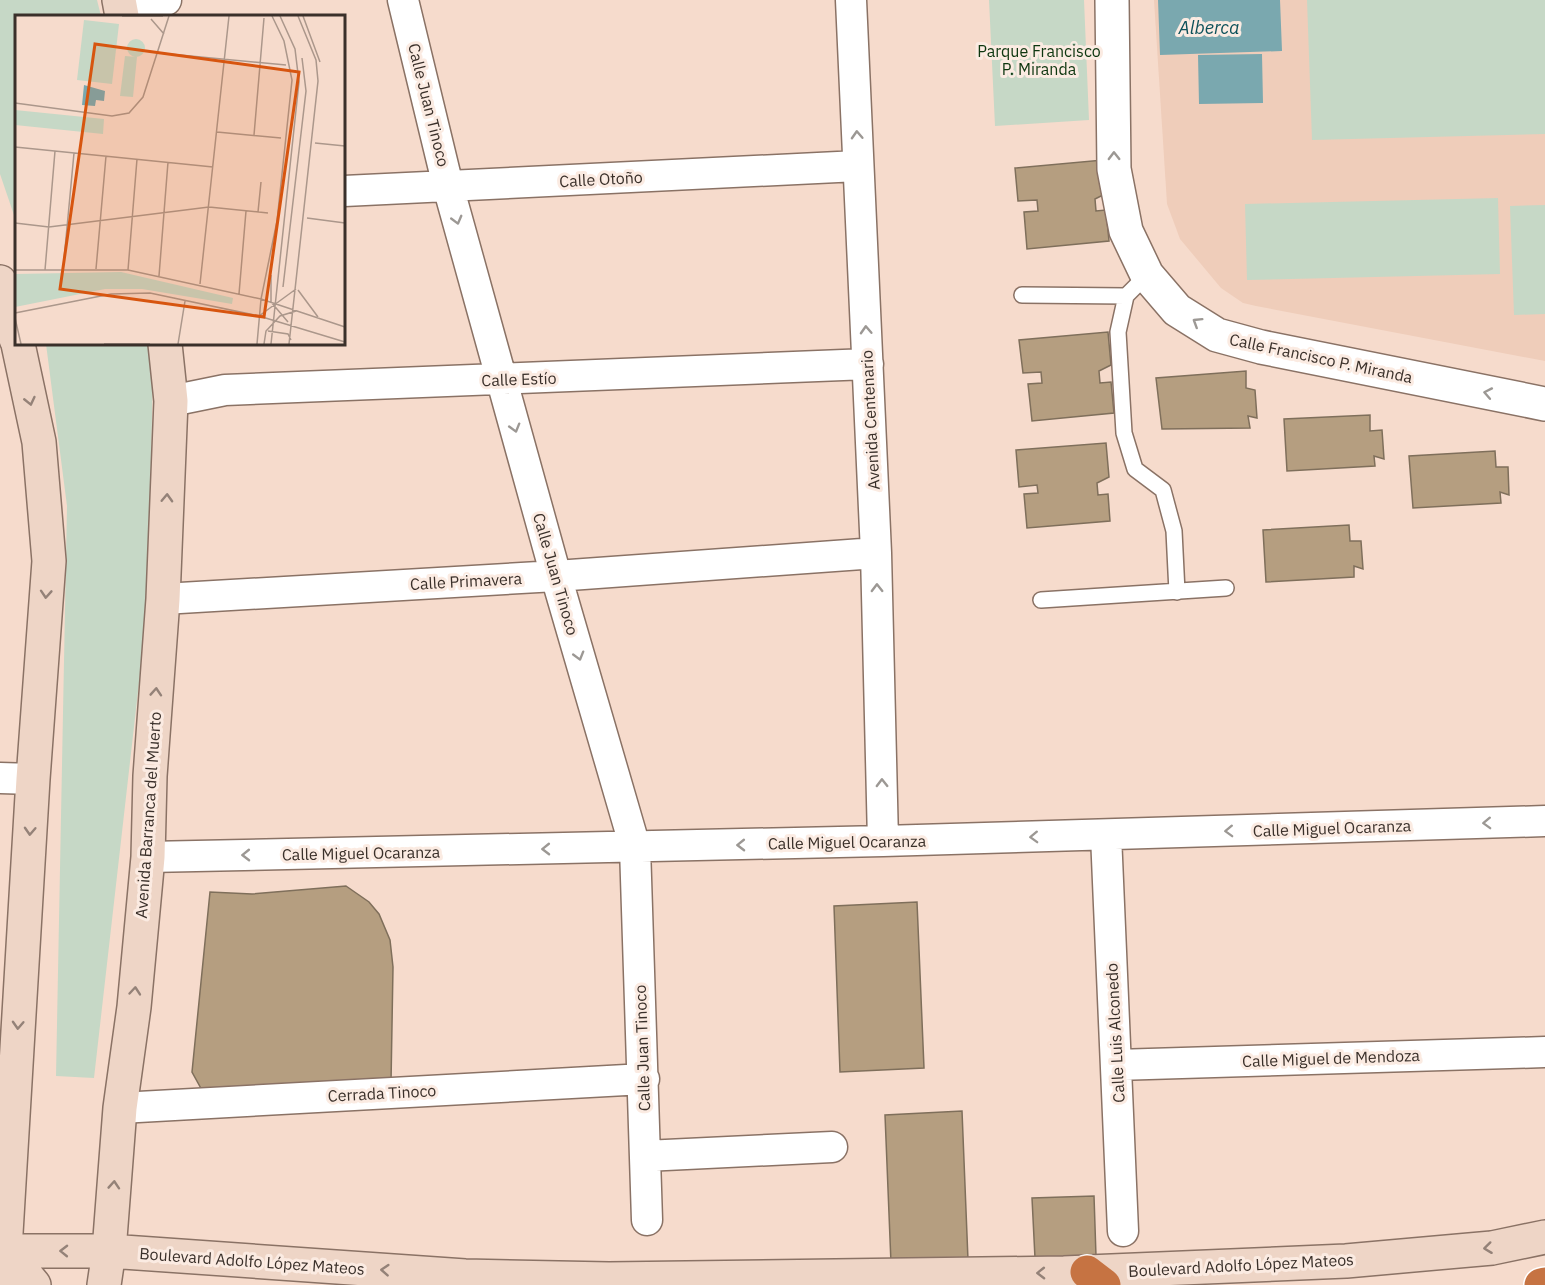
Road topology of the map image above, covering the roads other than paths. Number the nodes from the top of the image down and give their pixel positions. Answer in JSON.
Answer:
{"nodes":[{"id":1,"x":166,"y":0,"type":"edge"},
{"id":2,"x":404,"y":0,"type":"edge"},
{"id":3,"x":851,"y":0,"type":"edge"},
{"id":4,"x":1112,"y":0,"type":"edge"},
{"id":5,"x":120,"y":6,"type":"edge"},
{"id":6,"x":858,"y":166,"type":"junction"},
{"id":7,"x":448,"y":186,"type":"junction"},
{"id":8,"x":345,"y":191,"type":"edge"},
{"id":9,"x":0,"y":282,"type":"edge"},
{"id":10,"x":1136,"y":285,"type":"junction"},
{"id":11,"x":1022,"y":295,"type":"dead end"},
{"id":12,"x":15,"y":335,"type":"edge"},
{"id":13,"x":18,"y":345,"type":"edge"},
{"id":14,"x":165,"y":345,"type":"edge"},
{"id":15,"x":868,"y":364,"type":"junction"},
{"id":16,"x":501,"y":380,"type":"junction"},
{"id":17,"x":171,"y":401,"type":"junction"},
{"id":18,"x":1545,"y":404,"type":"edge"},
{"id":19,"x":876,"y":553,"type":"junction"},
{"id":20,"x":556,"y":576,"type":"junction"},
{"id":21,"x":1226,"y":588,"type":"dead end"},
{"id":22,"x":1177,"y":592,"type":"junction"},
{"id":23,"x":163,"y":599,"type":"junction"},
{"id":24,"x":1041,"y":600,"type":"dead end"},
{"id":25,"x":0,"y":778,"type":"edge"},
{"id":26,"x":33,"y":779,"type":"junction"},
{"id":27,"x":1545,"y":821,"type":"edge"},
{"id":28,"x":1106,"y":835,"type":"junction"},
{"id":29,"x":884,"y":841,"type":"junction"},
{"id":30,"x":635,"y":847,"type":"junction"},
{"id":31,"x":148,"y":857,"type":"junction"},
{"id":32,"x":1545,"y":1052,"type":"edge"},
{"id":33,"x":1116,"y":1065,"type":"junction"},
{"id":34,"x":644,"y":1079,"type":"junction"},
{"id":35,"x":120,"y":1108,"type":"junction"},
{"id":36,"x":832,"y":1147,"type":"dead end"},
{"id":37,"x":645,"y":1156,"type":"junction"},
{"id":38,"x":647,"y":1220,"type":"dead end"},
{"id":39,"x":1124,"y":1231,"type":"dead end"},
{"id":40,"x":1545,"y":1237,"type":"edge"},
{"id":41,"x":109,"y":1251,"type":"junction"},
{"id":42,"x":2,"y":1259,"type":"edge"},
{"id":43,"x":465,"y":1276,"type":"junction"},
{"id":44,"x":1096,"y":1278,"type":"edge"},
{"id":45,"x":34,"y":1285,"type":"edge"},
{"id":46,"x":104,"y":1285,"type":"edge"},
{"id":47,"x":417,"y":1285,"type":"edge"}],
"edges":[{"from":1,"to":5,"type":"street"},
{"from":2,"to":7,"type":"street","name":"Calle Juan Tinoco"},
{"from":6,"to":3,"type":"street","name":"Avenida Centenario","one_way":true},
{"from":10,"to":4,"type":"street","name":"Calle Francisco P. Miranda","one_way":true},
{"from":6,"to":7,"type":"street","name":"Calle Otoño"},
{"from":15,"to":6,"type":"street","name":"Avenida Centenario","one_way":true},
{"from":7,"to":8,"type":"street","name":"Calle Otoño"},
{"from":7,"to":16,"type":"street","name":"Calle Juan Tinoco","one_way":true},
{"from":9,"to":12,"type":"main road"},
{"from":10,"to":11,"type":"lane"},
{"from":18,"to":10,"type":"street","name":"Calle Francisco P. Miranda","one_way":true},
{"from":10,"to":22,"type":"lane"},
{"from":13,"to":26,"type":"main road","one_way":true},
{"from":14,"to":17,"type":"main road","name":"Avenida Barranca del Muerto"},
{"from":15,"to":16,"type":"street","name":"Calle Estío"},
{"from":15,"to":19,"type":"street","name":"Avenida Centenario"},
{"from":16,"to":17,"type":"street","name":"Calle Estío"},
{"from":16,"to":20,"type":"street","name":"Calle Juan Tinoco","one_way":true},
{"from":23,"to":17,"type":"main road","name":"Avenida Barranca del Muerto","one_way":true},
{"from":19,"to":20,"type":"street","name":"Calle Primavera"},
{"from":29,"to":19,"type":"street","name":"Avenida Centenario","one_way":true},
{"from":20,"to":23,"type":"street","name":"Calle Primavera"},
{"from":20,"to":30,"type":"street","name":"Calle Juan Tinoco","one_way":true},
{"from":21,"to":22,"type":"lane"},
{"from":22,"to":24,"type":"lane"},
{"from":31,"to":23,"type":"main road","name":"Avenida Barranca del Muerto","one_way":true},
{"from":25,"to":26,"type":"street"},
{"from":26,"to":42,"type":"main road","one_way":true},
{"from":27,"to":28,"type":"street","name":"Calle Miguel Ocaranza","one_way":true},
{"from":28,"to":29,"type":"street","name":"Calle Miguel Ocaranza","one_way":true},
{"from":28,"to":33,"type":"street","name":"Calle Luis Alconedo"},
{"from":29,"to":30,"type":"street","name":"Calle Miguel Ocaranza","one_way":true},
{"from":30,"to":31,"type":"street","name":"Calle Miguel Ocaranza","one_way":true},
{"from":30,"to":34,"type":"street","name":"Calle Juan Tinoco"},
{"from":35,"to":31,"type":"main road","name":"Avenida Barranca del Muerto","one_way":true},
{"from":32,"to":33,"type":"street","name":"Calle Miguel de Mendoza"},
{"from":33,"to":39,"type":"street","name":"Calle Luis Alconedo"},
{"from":34,"to":35,"type":"street","name":"Cerrada Tinoco"},
{"from":34,"to":37,"type":"street","name":"Calle Juan Tinoco"},
{"from":41,"to":35,"type":"main road","name":"Avenida Barranca del Muerto","one_way":true},
{"from":36,"to":37,"type":"street"},
{"from":37,"to":38,"type":"street","name":"Calle Juan Tinoco"},
{"from":40,"to":44,"type":"main road","name":"Boulevard Adolfo López Mateos","one_way":true},
{"from":41,"to":42,"type":"main road","name":"Boulevard Adolfo López Mateos","one_way":true},
{"from":43,"to":41,"type":"main road","name":"Boulevard Adolfo López Mateos","one_way":true},
{"from":41,"to":46,"type":"main road","name":"Avenida Barranca del Muerto"},
{"from":42,"to":45,"type":"main road"},
{"from":44,"to":43,"type":"main road","name":"Boulevard Adolfo López Mateos","one_way":true},
{"from":43,"to":47,"type":"main road"}]}
